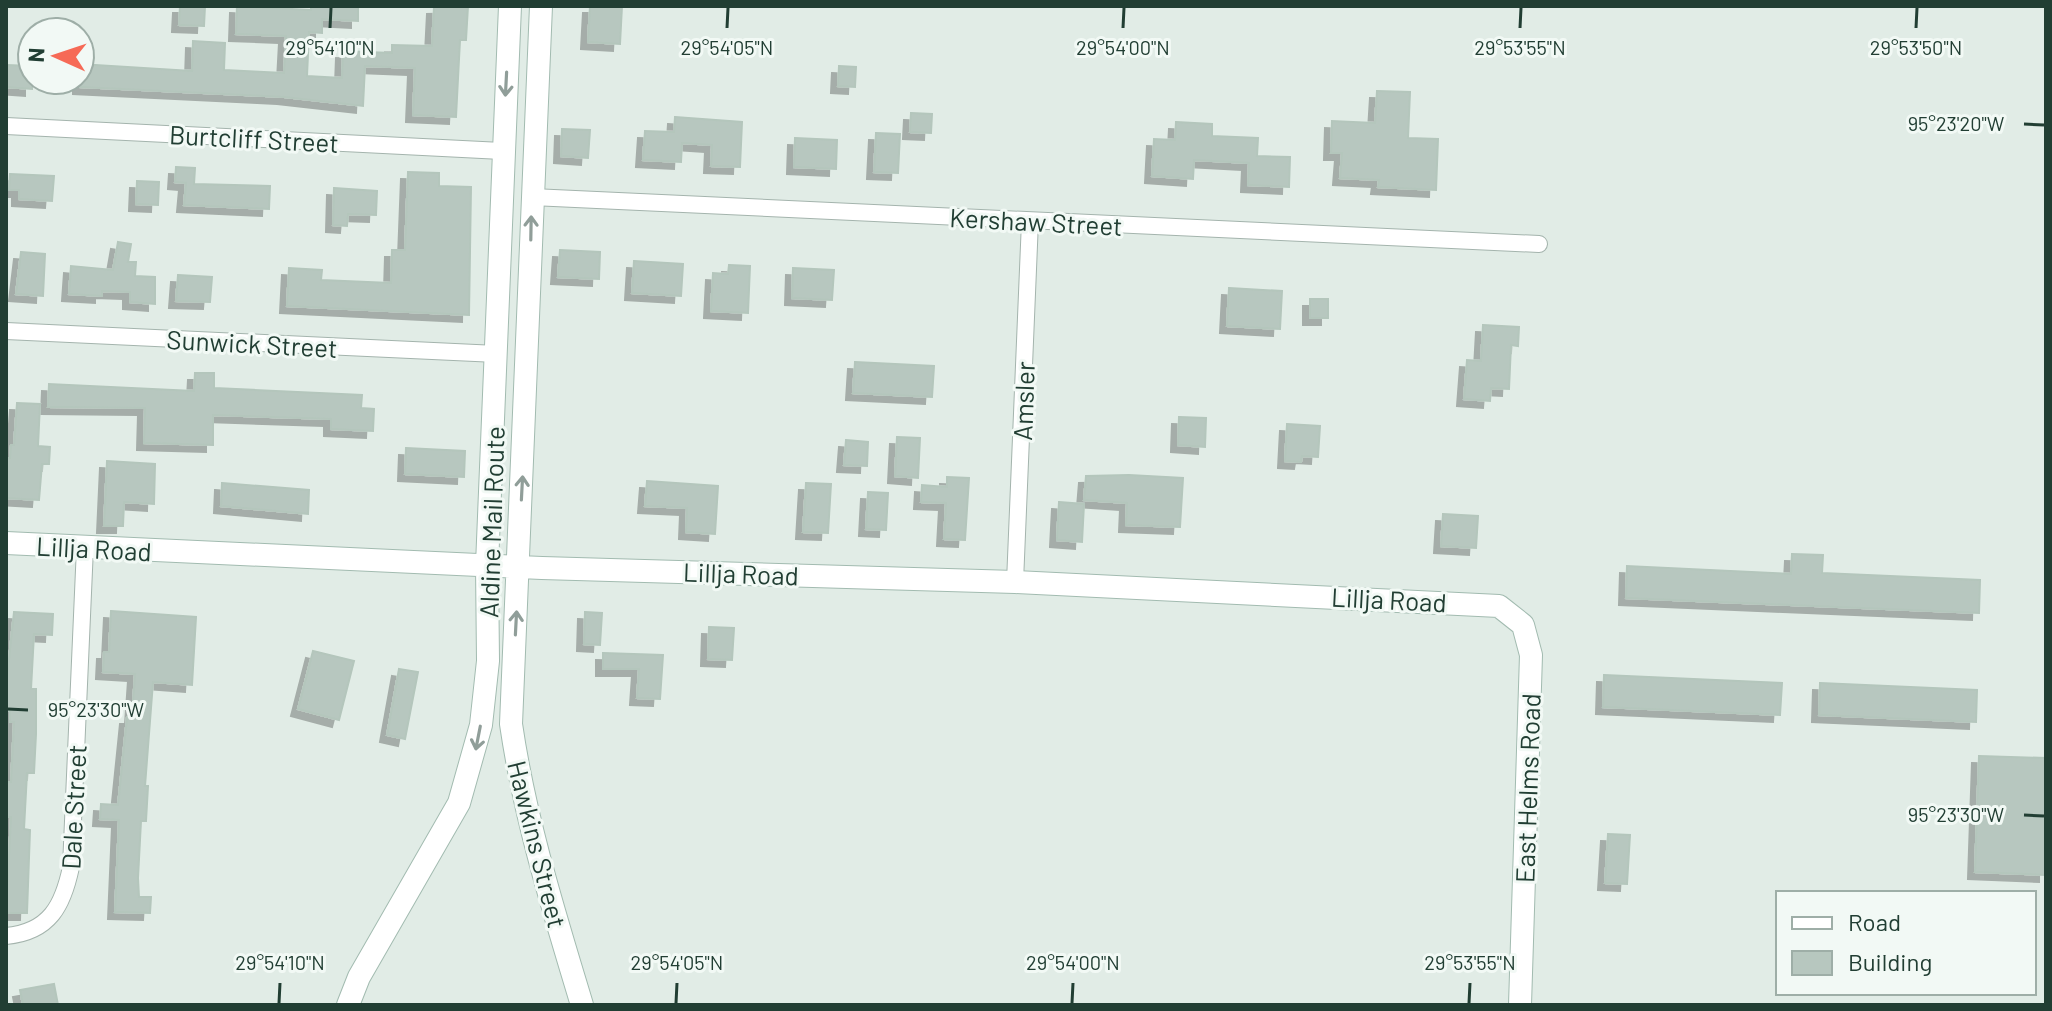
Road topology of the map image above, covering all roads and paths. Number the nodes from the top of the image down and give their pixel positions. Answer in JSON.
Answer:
{"nodes":[{"id":1,"x":510,"y":6,"type":"edge"},
{"id":2,"x":541,"y":6,"type":"edge"},
{"id":3,"x":6,"y":126,"type":"edge"},
{"id":4,"x":502,"y":151,"type":"junction"},
{"id":5,"x":532,"y":197,"type":"junction"},
{"id":6,"x":1030,"y":221,"type":"junction"},
{"id":7,"x":1539,"y":244,"type":"dead end"},
{"id":8,"x":6,"y":331,"type":"edge"},
{"id":9,"x":497,"y":354,"type":"junction"},
{"id":10,"x":6,"y":543,"type":"edge"},
{"id":11,"x":85,"y":547,"type":"junction"},
{"id":12,"x":487,"y":565,"type":"junction"},
{"id":13,"x":518,"y":566,"type":"junction"},
{"id":14,"x":1015,"y":582,"type":"junction"},
{"id":15,"x":1476,"y":603,"type":"joint"},
{"id":16,"x":513,"y":679,"type":"joint"},
{"id":17,"x":6,"y":936,"type":"edge"},
{"id":18,"x":348,"y":1005,"type":"edge"},
{"id":19,"x":582,"y":1005,"type":"edge"},
{"id":20,"x":1520,"y":1005,"type":"edge"}],
"edges":[{"from":1,"to":4,"type":"main road","name":"Aldine Mail Route","one_way":true},
{"from":2,"to":5,"type":"main road","name":"Aldine Mail Route"},
{"from":3,"to":4,"type":"street","name":"Burtcliff Street"},
{"from":4,"to":9,"type":"main road","name":"Aldine Mail Route"},
{"from":5,"to":6,"type":"street","name":"Kershaw Street"},
{"from":13,"to":5,"type":"main road","name":"Aldine Mail Route","one_way":true},
{"from":6,"to":7,"type":"street","name":"Kershaw Street"},
{"from":6,"to":14,"type":"street","name":"Amsler"},
{"from":8,"to":9,"type":"street","name":"Sunwick Street"},
{"from":9,"to":12,"type":"main road","name":"Aldine Mail Route"},
{"from":10,"to":11,"type":"main road","name":"Lillja Road"},
{"from":11,"to":12,"type":"main road","name":"Lillja Road"},
{"from":11,"to":17,"type":"street","name":"Dale Street"},
{"from":12,"to":13,"type":"main road","name":"Lillja Road"},
{"from":12,"to":18,"type":"main road","name":"Aldine Mail Route","one_way":true},
{"from":13,"to":14,"type":"main road","name":"Lillja Road"},
{"from":16,"to":13,"type":"main road","name":"Aldine Mail Route","one_way":true},
{"from":14,"to":15,"type":"main road","name":"Lillja Road"},
{"from":15,"to":20,"type":"main road","name":"East Helms Road"},
{"from":16,"to":19,"type":"main road","name":"Hawkins Street"}]}
